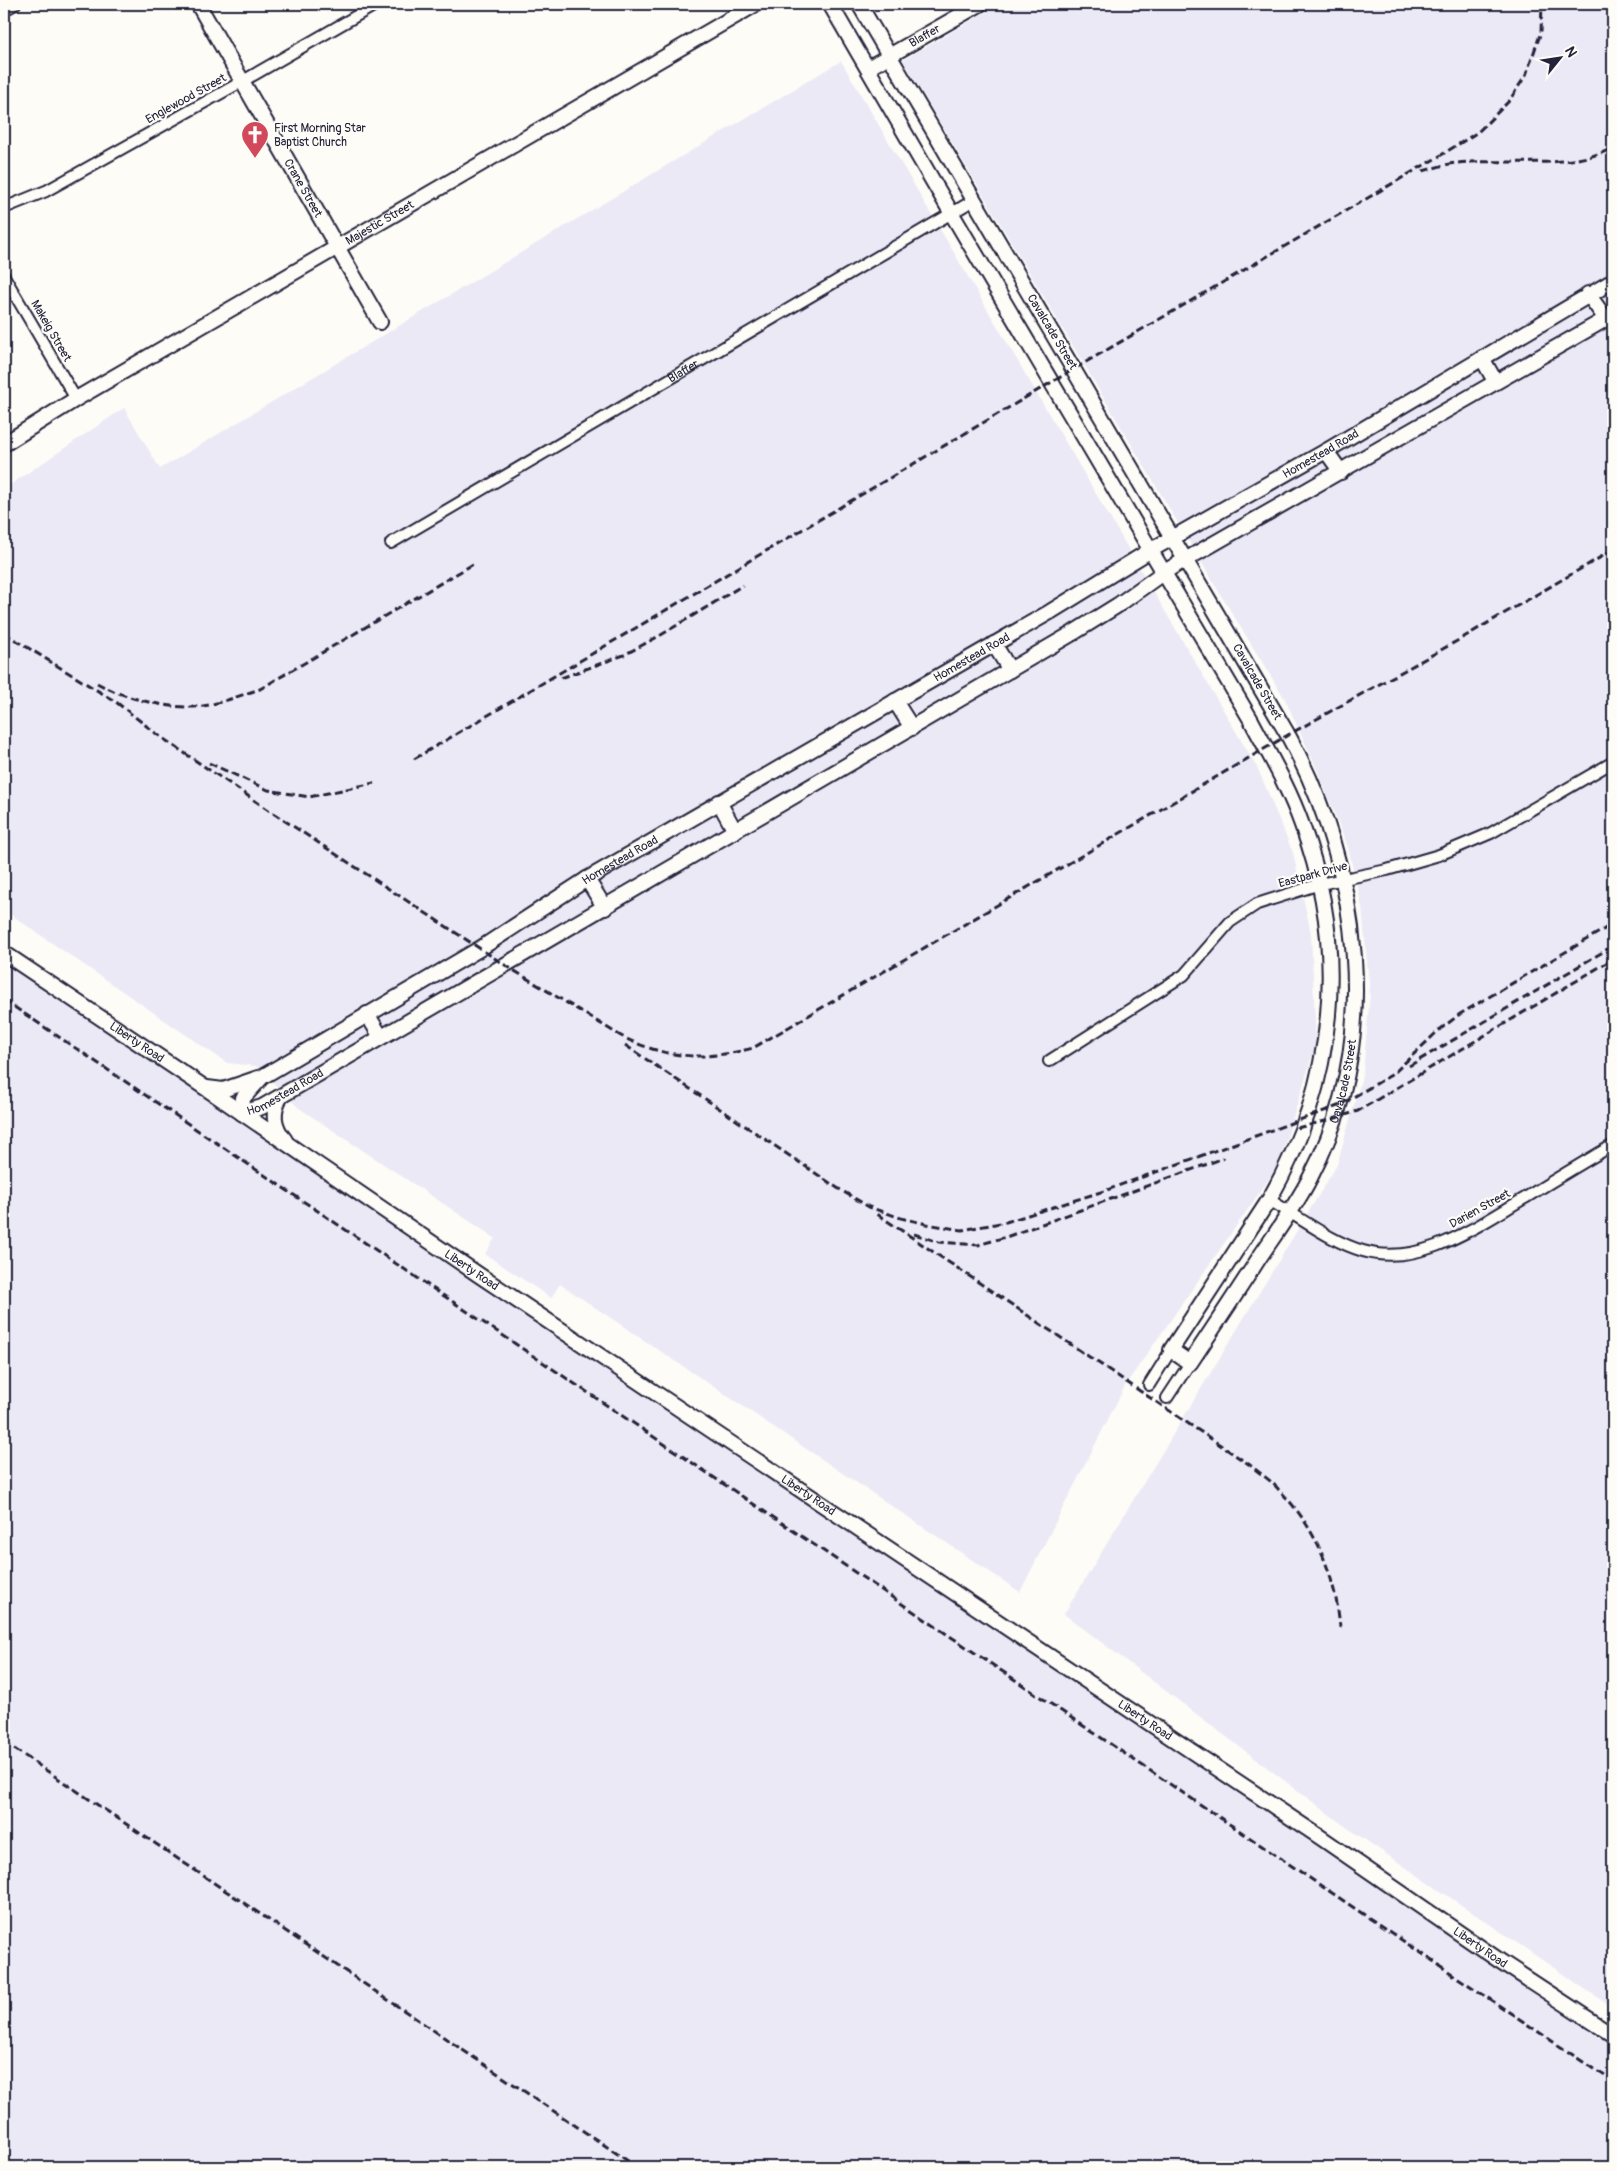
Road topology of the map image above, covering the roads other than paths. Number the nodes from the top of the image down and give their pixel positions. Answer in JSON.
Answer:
{"nodes":[{"id":1,"x":15,"y":4,"type":"edge"},
{"id":2,"x":198,"y":4,"type":"edge"},
{"id":3,"x":377,"y":4,"type":"edge"},
{"id":4,"x":756,"y":4,"type":"edge"},
{"id":5,"x":830,"y":4,"type":"edge"},
{"id":6,"x":859,"y":4,"type":"edge"},
{"id":7,"x":980,"y":4,"type":"edge"},
{"id":8,"x":4,"y":10,"type":"edge"},
{"id":9,"x":889,"y":56,"type":"junction"},
{"id":10,"x":868,"y":68,"type":"junction"},
{"id":11,"x":243,"y":81,"type":"junction"},
{"id":12,"x":974,"y":200,"type":"junction"},
{"id":13,"x":4,"y":208,"type":"edge"},
{"id":14,"x":952,"y":214,"type":"junction"},
{"id":15,"x":337,"y":247,"type":"junction"},
{"id":16,"x":4,"y":276,"type":"edge"},
{"id":17,"x":1613,"y":281,"type":"edge"},
{"id":18,"x":1588,"y":294,"type":"junction"},
{"id":19,"x":1610,"y":317,"type":"edge"},
{"id":20,"x":380,"y":322,"type":"dead end"},
{"id":21,"x":1482,"y":358,"type":"junction"},
{"id":22,"x":1495,"y":381,"type":"junction"},
{"id":23,"x":76,"y":399,"type":"junction"},
{"id":24,"x":4,"y":444,"type":"edge"},
{"id":25,"x":1326,"y":451,"type":"junction"},
{"id":26,"x":1341,"y":472,"type":"junction"},
{"id":27,"x":1172,"y":539,"type":"junction"},
{"id":28,"x":391,"y":544,"type":"dead end"},
{"id":29,"x":1151,"y":550,"type":"junction"},
{"id":30,"x":1185,"y":560,"type":"junction"},
{"id":31,"x":1164,"y":572,"type":"junction"},
{"id":32,"x":994,"y":644,"type":"junction"},
{"id":33,"x":1010,"y":670,"type":"junction"},
{"id":34,"x":895,"y":701,"type":"junction"},
{"id":35,"x":1271,"y":707,"type":"junction"},
{"id":36,"x":1251,"y":720,"type":"junction"},
{"id":37,"x":912,"y":728,"type":"junction"},
{"id":38,"x":1613,"y":762,"type":"edge"},
{"id":39,"x":719,"y":802,"type":"junction"},
{"id":40,"x":735,"y":831,"type":"junction"},
{"id":41,"x":587,"y":879,"type":"junction"},
{"id":42,"x":1344,"y":879,"type":"junction"},
{"id":43,"x":1320,"y":884,"type":"junction"},
{"id":44,"x":605,"y":908,"type":"junction"},
{"id":45,"x":4,"y":953,"type":"edge"},
{"id":46,"x":1330,"y":993,"type":"junction"},
{"id":47,"x":1354,"y":995,"type":"junction"},
{"id":48,"x":367,"y":1014,"type":"junction"},
{"id":49,"x":381,"y":1037,"type":"junction"},
{"id":50,"x":1049,"y":1062,"type":"dead end"},
{"id":51,"x":262,"y":1077,"type":"junction"},
{"id":52,"x":204,"y":1087,"type":"junction"},
{"id":53,"x":281,"y":1096,"type":"junction"},
{"id":54,"x":242,"y":1113,"type":"junction"},
{"id":55,"x":1613,"y":1145,"type":"edge"},
{"id":56,"x":297,"y":1150,"type":"junction"},
{"id":57,"x":1269,"y":1200,"type":"junction"},
{"id":58,"x":1290,"y":1212,"type":"junction"},
{"id":59,"x":1171,"y":1350,"type":"junction"},
{"id":60,"x":1190,"y":1363,"type":"junction"},
{"id":61,"x":1149,"y":1385,"type":"dead end"},
{"id":62,"x":1167,"y":1398,"type":"dead end"},
{"id":63,"x":1613,"y":2035,"type":"edge"}],
"edges":[{"from":1,"to":8,"type":"street"},
{"from":2,"to":11,"type":"main road","name":"Crane Street"},
{"from":3,"to":11,"type":"street","name":"Englewood Street"},
{"from":4,"to":15,"type":"main road","name":"Majestic Street"},
{"from":5,"to":10,"type":"main road","name":"Cavalcade Street"},
{"from":6,"to":9,"type":"main road","name":"Cavalcade Street"},
{"from":7,"to":9,"type":"main road","name":"Blaffer"},
{"from":9,"to":10,"type":"main road","name":"Blaffer"},
{"from":9,"to":12,"type":"main road","name":"Cavalcade Street"},
{"from":10,"to":14,"type":"main road","name":"Cavalcade Street"},
{"from":11,"to":13,"type":"street","name":"Englewood Street"},
{"from":11,"to":15,"type":"main road","name":"Crane Street"},
{"from":12,"to":14,"type":"street","name":"Blaffer"},
{"from":12,"to":27,"type":"main road","name":"Cavalcade Street"},
{"from":14,"to":28,"type":"street","name":"Blaffer"},
{"from":14,"to":29,"type":"main road","name":"Cavalcade Street"},
{"from":15,"to":20,"type":"main road","name":"Crane Street"},
{"from":15,"to":23,"type":"main road","name":"Majestic Street"},
{"from":16,"to":23,"type":"street","name":"Makeig Street"},
{"from":17,"to":18,"type":"main road","name":"Homestead Road"},
{"from":18,"to":19,"type":"main road"},
{"from":18,"to":21,"type":"main road","name":"Homestead Road"},
{"from":19,"to":22,"type":"main road","name":"Homestead Road"},
{"from":21,"to":22,"type":"main road"},
{"from":21,"to":25,"type":"main road","name":"Homestead Road"},
{"from":22,"to":26,"type":"main road","name":"Homestead Road"},
{"from":23,"to":24,"type":"main road","name":"Majestic Street"},
{"from":25,"to":26,"type":"main road"},
{"from":25,"to":27,"type":"main road","name":"Homestead Road"},
{"from":26,"to":30,"type":"main road","name":"Homestead Road"},
{"from":27,"to":29,"type":"main road","name":"Homestead Road"},
{"from":27,"to":30,"type":"main road","name":"Cavalcade Street"},
{"from":29,"to":31,"type":"main road","name":"Cavalcade Street"},
{"from":29,"to":32,"type":"main road","name":"Homestead Road"},
{"from":30,"to":31,"type":"main road","name":"Homestead Road"},
{"from":30,"to":35,"type":"main road","name":"Cavalcade Street"},
{"from":31,"to":33,"type":"main road","name":"Homestead Road"},
{"from":31,"to":36,"type":"main road","name":"Cavalcade Street"},
{"from":32,"to":33,"type":"main road"},
{"from":32,"to":34,"type":"main road","name":"Homestead Road"},
{"from":33,"to":37,"type":"main road","name":"Homestead Road"},
{"from":34,"to":37,"type":"main road"},
{"from":34,"to":39,"type":"main road","name":"Homestead Road"},
{"from":35,"to":36,"type":"main road"},
{"from":35,"to":42,"type":"main road","name":"Cavalcade Street"},
{"from":36,"to":43,"type":"main road","name":"Cavalcade Street"},
{"from":37,"to":40,"type":"main road","name":"Homestead Road"},
{"from":38,"to":42,"type":"street","name":"Eastpark Drive"},
{"from":39,"to":40,"type":"main road"},
{"from":39,"to":41,"type":"main road","name":"Homestead Road"},
{"from":40,"to":44,"type":"main road","name":"Homestead Road"},
{"from":41,"to":44,"type":"main road"},
{"from":41,"to":48,"type":"main road","name":"Homestead Road"},
{"from":42,"to":43,"type":"street","name":"Eastpark Drive"},
{"from":42,"to":47,"type":"main road","name":"Cavalcade Street"},
{"from":43,"to":46,"type":"main road","name":"Cavalcade Street"},
{"from":43,"to":50,"type":"street","name":"Eastpark Drive"},
{"from":44,"to":49,"type":"main road","name":"Homestead Road"},
{"from":45,"to":52,"type":"main road","name":"Liberty Road"},
{"from":46,"to":47,"type":"main road"},
{"from":46,"to":57,"type":"main road","name":"Cavalcade Street"},
{"from":47,"to":58,"type":"main road","name":"Cavalcade Street"},
{"from":48,"to":49,"type":"main road"},
{"from":48,"to":51,"type":"main road","name":"Homestead Road"},
{"from":49,"to":53,"type":"main road","name":"Homestead Road"},
{"from":51,"to":52,"type":"main road"},
{"from":51,"to":54,"type":"main road","name":"Homestead Road"},
{"from":52,"to":54,"type":"main road","name":"Liberty Road"},
{"from":53,"to":54,"type":"main road","name":"Homestead Road"},
{"from":53,"to":56,"type":"main road"},
{"from":54,"to":56,"type":"main road","name":"Liberty Road"},
{"from":55,"to":58,"type":"street","name":"Darien Street"},
{"from":56,"to":63,"type":"main road","name":"Liberty Road"},
{"from":57,"to":58,"type":"street","name":"Darien Street"},
{"from":57,"to":59,"type":"main road","name":"Cavalcade Street"},
{"from":58,"to":60,"type":"main road","name":"Cavalcade Street"},
{"from":59,"to":60,"type":"main road"},
{"from":59,"to":61,"type":"street","name":"Cavalcade Street"},
{"from":60,"to":62,"type":"street","name":"Cavalcade Street"}]}
